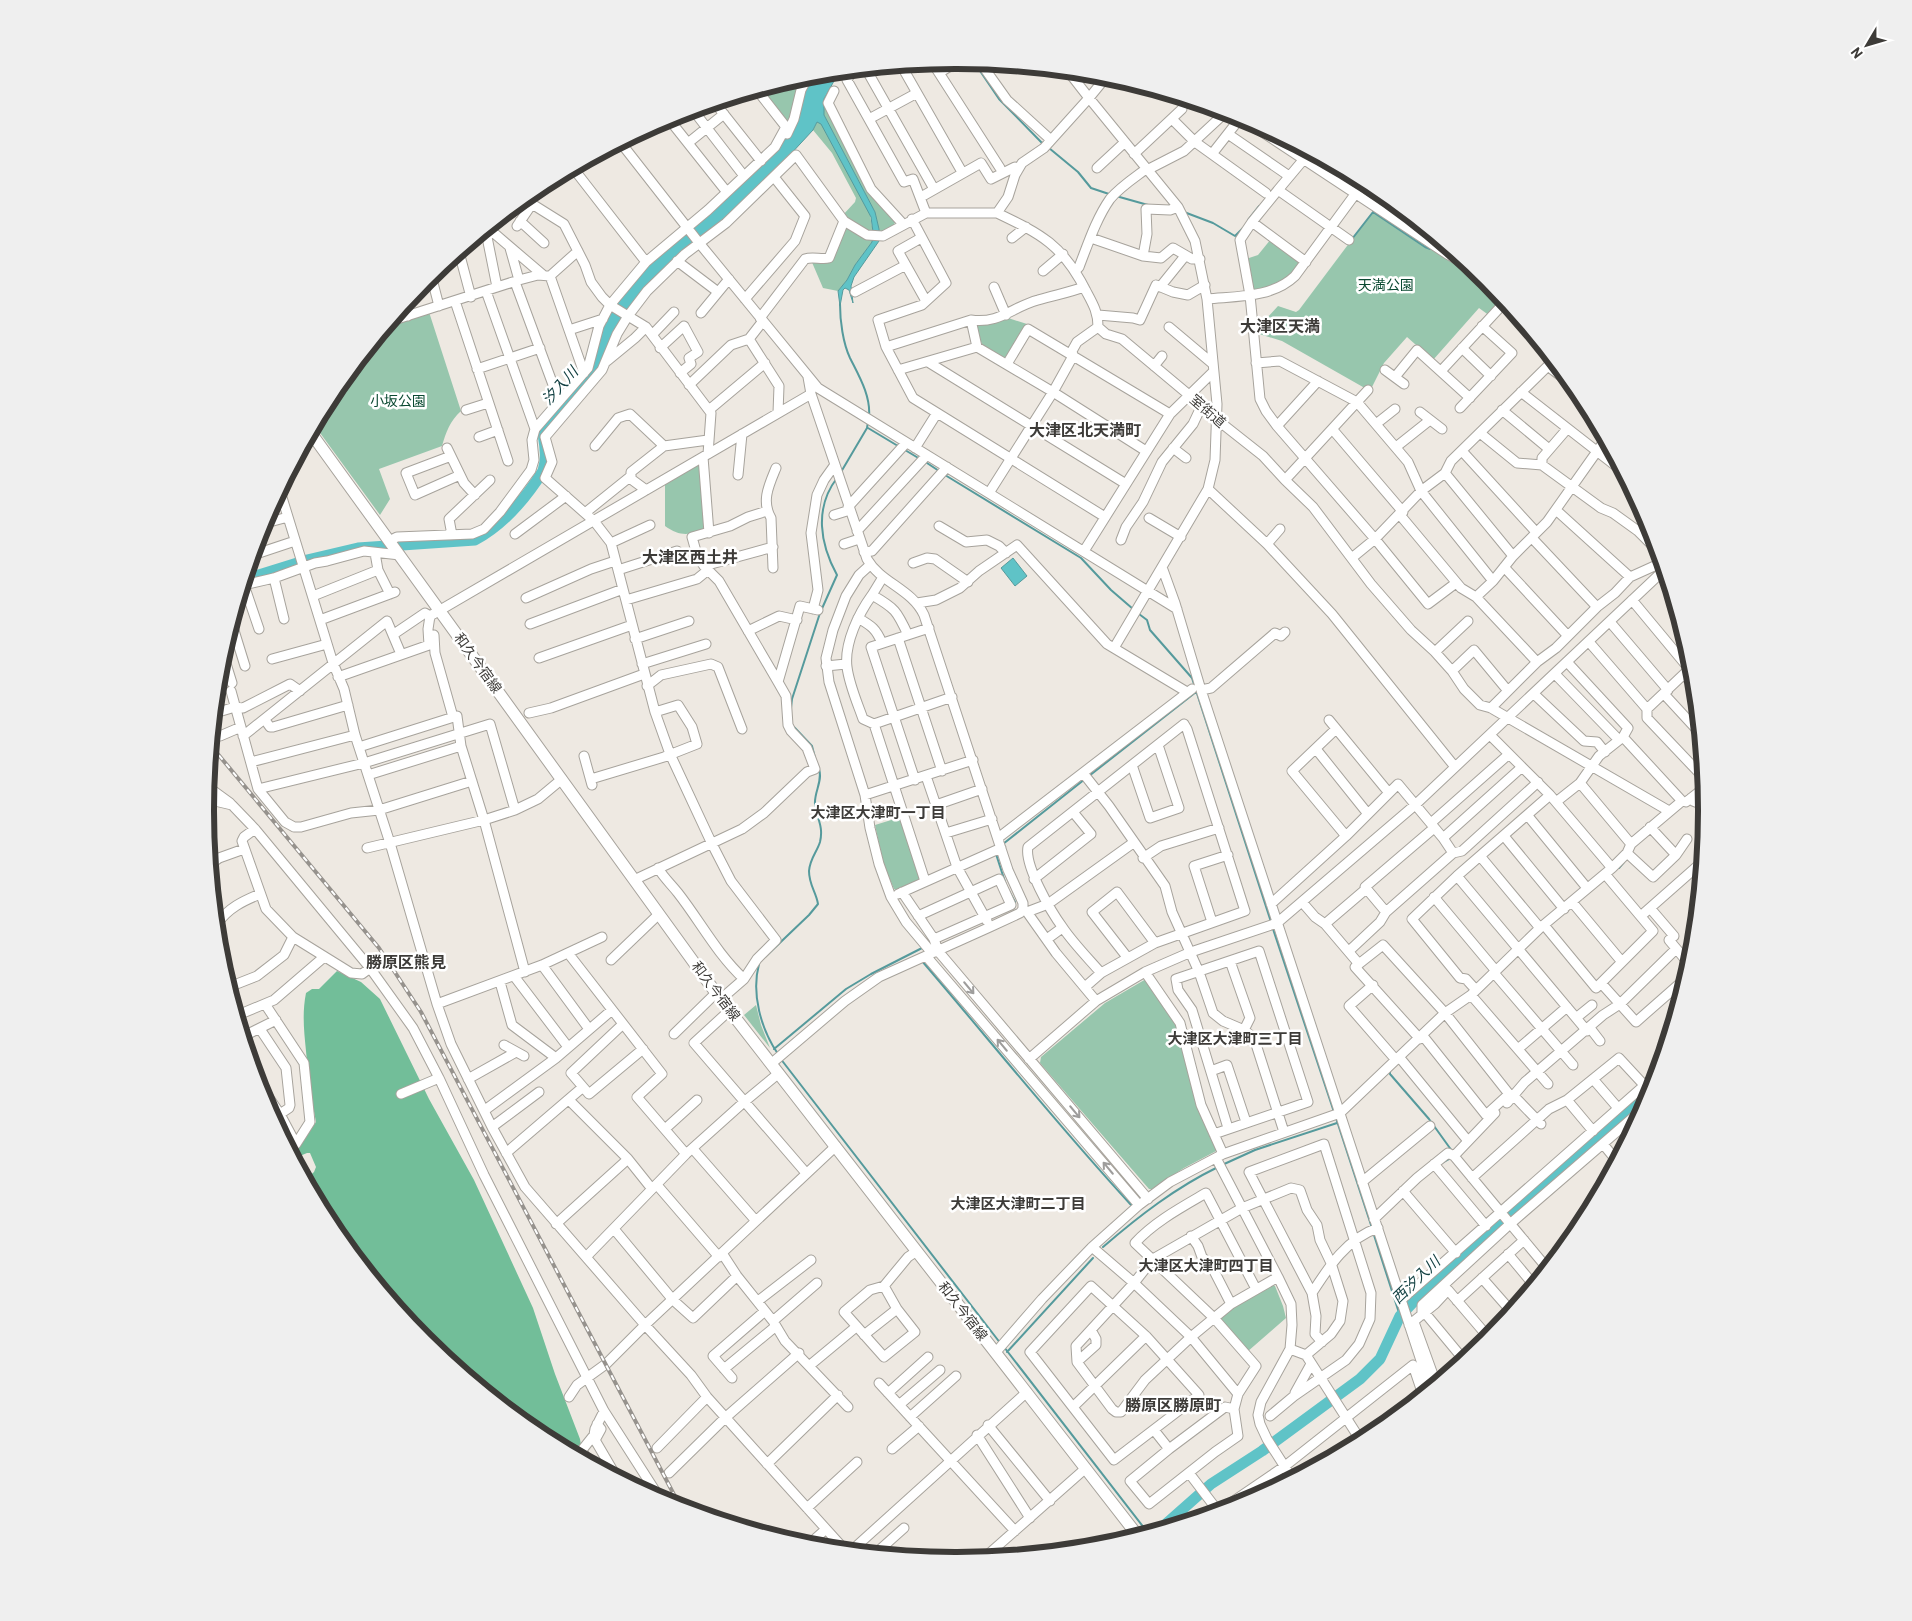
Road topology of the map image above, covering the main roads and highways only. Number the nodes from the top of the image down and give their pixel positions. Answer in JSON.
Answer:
{"nodes":[{"id":1,"x":315,"y":438,"type":"edge"},
{"id":2,"x":1132,"y":1531,"type":"edge"}],
"edges":[{"from":1,"to":2,"type":"main road","name":"和久今宿線"}]}
